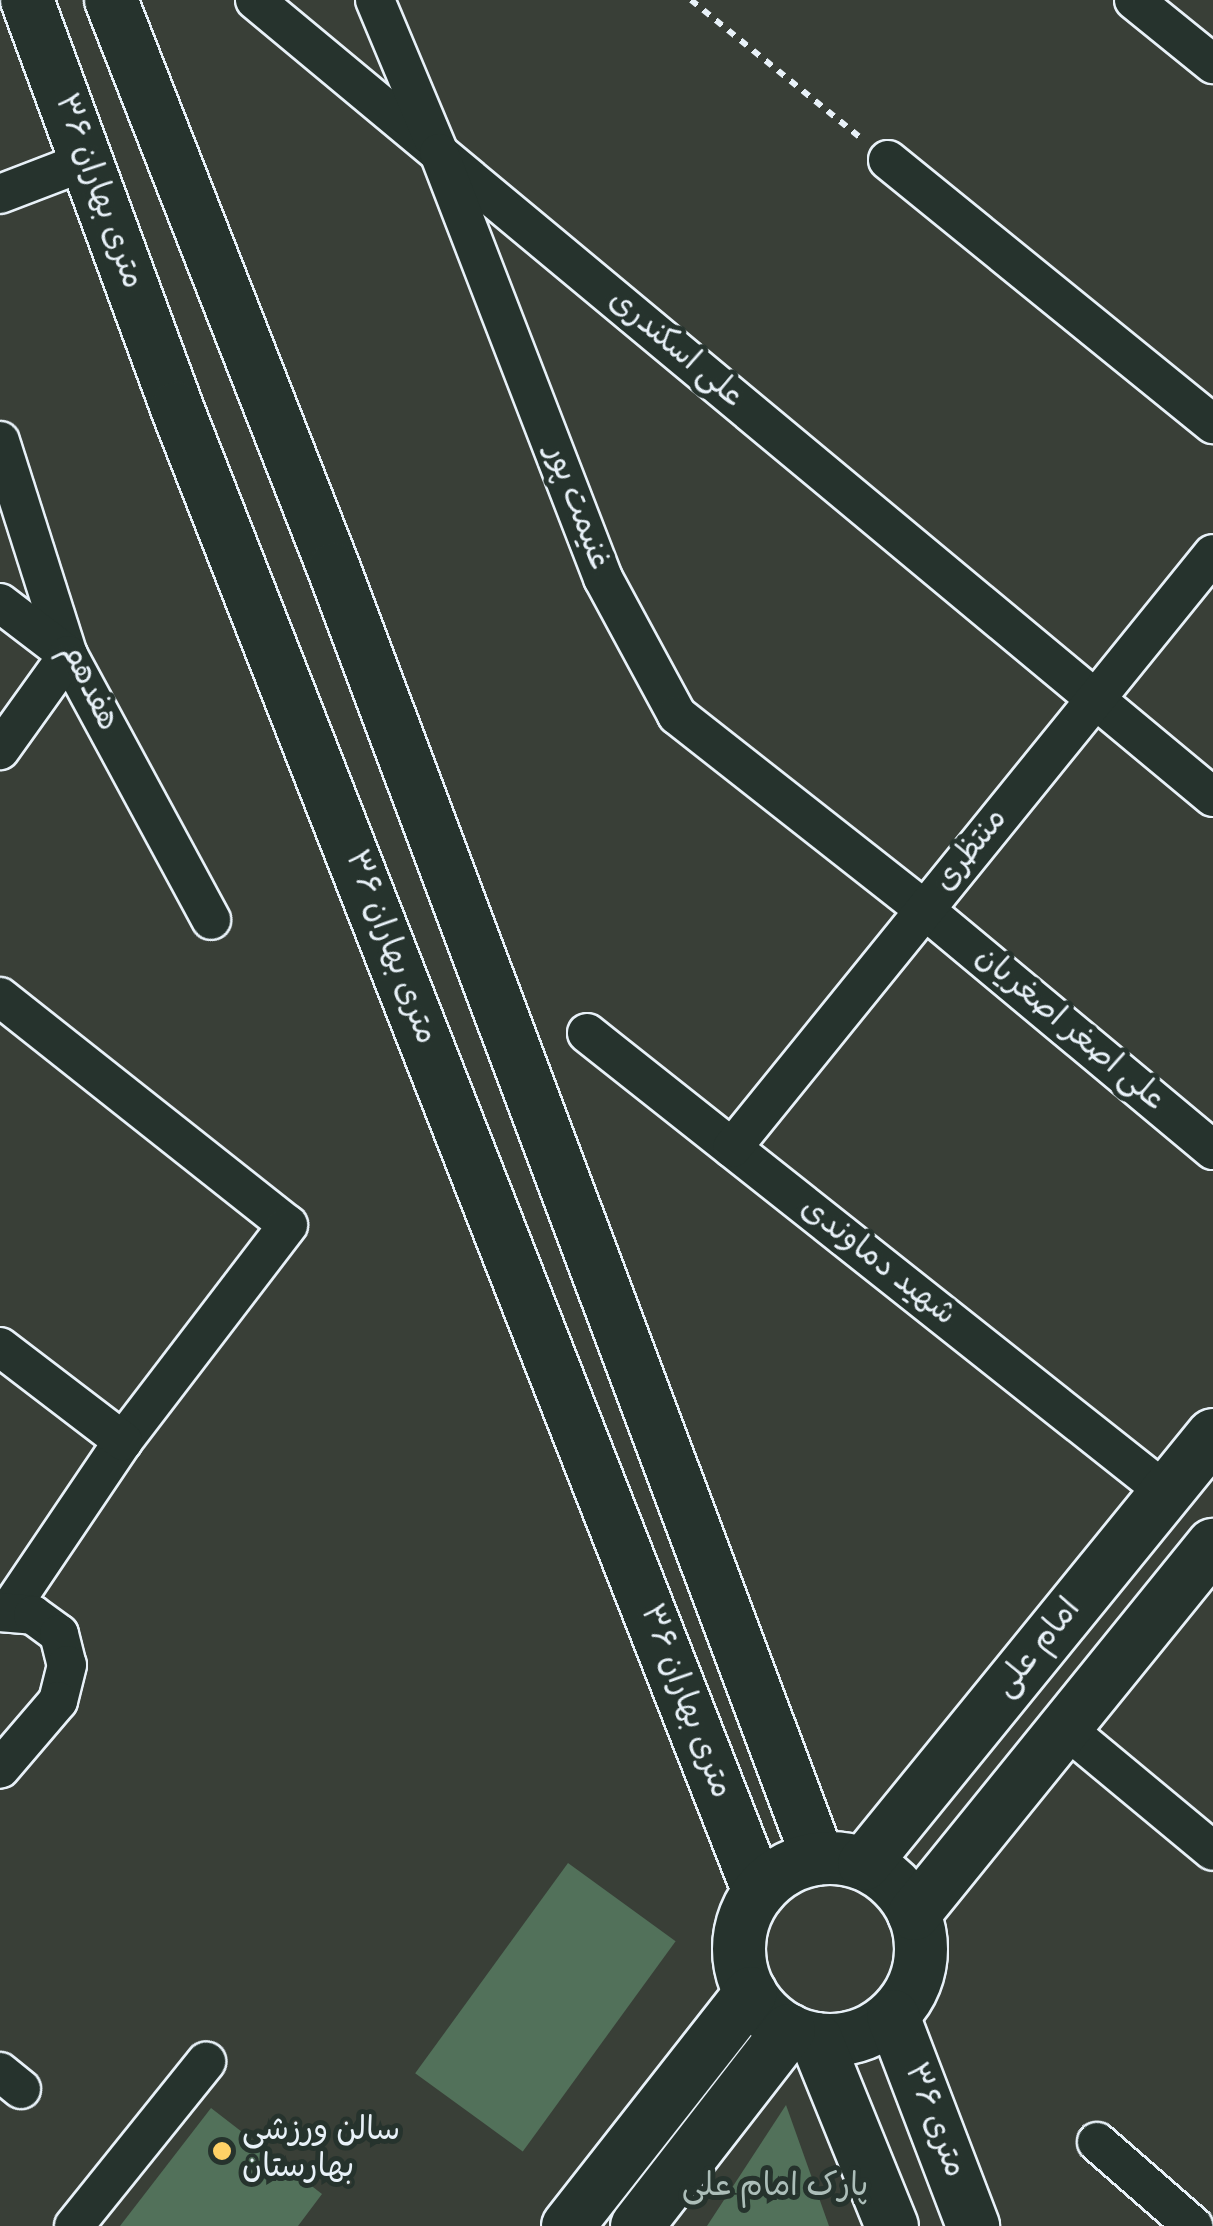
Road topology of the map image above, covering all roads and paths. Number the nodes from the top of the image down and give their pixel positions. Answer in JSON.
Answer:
{"nodes":[{"id":1,"x":26,"y":0,"type":"edge"},
{"id":2,"x":111,"y":0,"type":"edge"},
{"id":3,"x":255,"y":0,"type":"edge"},
{"id":4,"x":375,"y":0,"type":"edge"},
{"id":5,"x":692,"y":0,"type":"edge"},
{"id":6,"x":1134,"y":0,"type":"edge"},
{"id":7,"x":1213,"y":64,"type":"edge"},
{"id":8,"x":439,"y":153,"type":"junction"},
{"id":9,"x":888,"y":160,"type":"joint"},
{"id":10,"x":86,"y":161,"type":"junction"},
{"id":11,"x":0,"y":194,"type":"edge"},
{"id":12,"x":1213,"y":424,"type":"edge"},
{"id":13,"x":0,"y":441,"type":"edge"},
{"id":14,"x":1213,"y":554,"type":"edge"},
{"id":15,"x":0,"y":602,"type":"edge"},
{"id":16,"x":68,"y":655,"type":"junction"},
{"id":17,"x":1095,"y":700,"type":"junction"},
{"id":18,"x":0,"y":750,"type":"edge"},
{"id":19,"x":1213,"y":797,"type":"edge"},
{"id":20,"x":925,"y":910,"type":"junction"},
{"id":21,"x":210,"y":920,"type":"dead end"},
{"id":22,"x":0,"y":997,"type":"edge"},
{"id":23,"x":587,"y":1033,"type":"dead end"},
{"id":24,"x":732,"y":1148,"type":"junction"},
{"id":25,"x":1213,"y":1150,"type":"edge"},
{"id":26,"x":0,"y":1347,"type":"edge"},
{"id":27,"x":1213,"y":1435,"type":"edge"},
{"id":28,"x":122,"y":1441,"type":"junction"},
{"id":29,"x":1166,"y":1492,"type":"junction"},
{"id":30,"x":1213,"y":1545,"type":"edge"},
{"id":31,"x":4,"y":1611,"type":"edge"},
{"id":32,"x":1065,"y":1728,"type":"junction"},
{"id":33,"x":0,"y":1769,"type":"edge"},
{"id":34,"x":1213,"y":1851,"type":"edge"},
{"id":35,"x":841,"y":1861,"type":"junction"},
{"id":36,"x":759,"y":1892,"type":"junction"},
{"id":37,"x":914,"y":1914,"type":"junction"},
{"id":38,"x":751,"y":1994,"type":"junction"},
{"id":39,"x":893,"y":2016,"type":"junction"},
{"id":40,"x":802,"y":2035,"type":"junction"},
{"id":41,"x":206,"y":2062,"type":"dead end"},
{"id":42,"x":1098,"y":2142,"type":"dead end"},
{"id":43,"x":74,"y":2226,"type":"edge"},
{"id":44,"x":568,"y":2226,"type":"edge"},
{"id":45,"x":637,"y":2226,"type":"edge"},
{"id":46,"x":892,"y":2226,"type":"edge"},
{"id":47,"x":972,"y":2226,"type":"edge"},
{"id":48,"x":1193,"y":2226,"type":"edge"}],
"edges":[{"from":1,"to":10,"type":"street","name":"۳۶ متری بهاران"},
{"from":2,"to":35,"type":"street"},
{"from":3,"to":8,"type":"street","name":"علی اسکندری"},
{"from":4,"to":8,"type":"street","name":"غنیمت پور"},
{"from":5,"to":9,"type":"path"},
{"from":6,"to":7,"type":"street"},
{"from":8,"to":17,"type":"street","name":"علی اسکندری"},
{"from":8,"to":20,"type":"street","name":"غنیمت پور"},
{"from":9,"to":12,"type":"street"},
{"from":10,"to":11,"type":"street"},
{"from":10,"to":36,"type":"street","name":"۳۶ متری بهاران"},
{"from":13,"to":16,"type":"street","name":"هفدهم"},
{"from":14,"to":17,"type":"street","name":"منتظری"},
{"from":15,"to":16,"type":"street"},
{"from":16,"to":18,"type":"street"},
{"from":16,"to":21,"type":"street","name":"هفدهم"},
{"from":17,"to":19,"type":"street","name":"علی اسکندری"},
{"from":17,"to":20,"type":"street","name":"منتظری"},
{"from":20,"to":24,"type":"street","name":"منتظری"},
{"from":20,"to":25,"type":"street","name":"علی اصغر اصغریان"},
{"from":22,"to":28,"type":"street"},
{"from":23,"to":24,"type":"street","name":"شهید دماوندی"},
{"from":24,"to":29,"type":"street","name":"شهید دماوندی"},
{"from":26,"to":28,"type":"street"},
{"from":27,"to":29,"type":"street","name":"امام علی"},
{"from":28,"to":31,"type":"street"},
{"from":29,"to":35,"type":"street","name":"امام علی"},
{"from":30,"to":32,"type":"street"},
{"from":31,"to":33,"type":"street"},
{"from":32,"to":34,"type":"street"},
{"from":32,"to":37,"type":"street"},
{"from":35,"to":36,"type":"street"},
{"from":35,"to":37,"type":"street"},
{"from":36,"to":38,"type":"street"},
{"from":37,"to":39,"type":"street"},
{"from":38,"to":40,"type":"street"},
{"from":38,"to":44,"type":"street"},
{"from":39,"to":40,"type":"street"},
{"from":39,"to":47,"type":"street","name":"۳۶ متری"},
{"from":40,"to":45,"type":"street"},
{"from":40,"to":46,"type":"street"},
{"from":41,"to":43,"type":"street"},
{"from":42,"to":48,"type":"street"}]}
